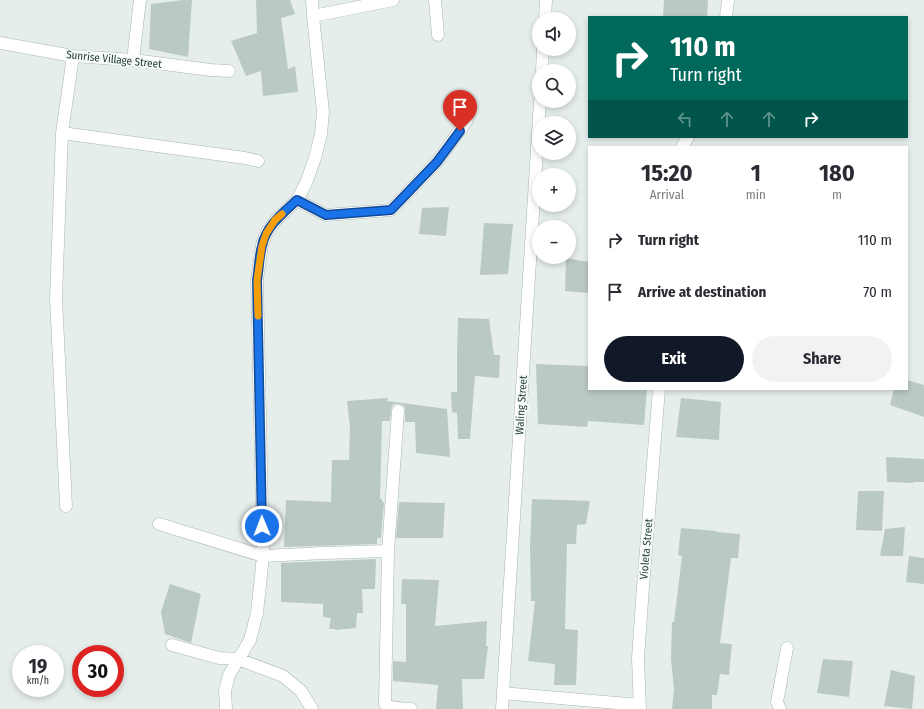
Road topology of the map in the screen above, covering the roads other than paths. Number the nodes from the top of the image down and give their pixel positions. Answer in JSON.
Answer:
{"nodes":[{"id":1,"x":140,"y":0,"type":"edge"},
{"id":2,"x":312,"y":0,"type":"edge"},
{"id":3,"x":394,"y":0,"type":"edge"},
{"id":4,"x":435,"y":0,"type":"edge"},
{"id":5,"x":546,"y":0,"type":"edge"},
{"id":6,"x":728,"y":0,"type":"edge"},
{"id":7,"x":545,"y":12,"type":"edge"},
{"id":8,"x":313,"y":16,"type":"junction"},
{"id":9,"x":726,"y":16,"type":"edge"},
{"id":10,"x":438,"y":35,"type":"dead end"},
{"id":11,"x":0,"y":43,"type":"edge"},
{"id":12,"x":73,"y":56,"type":"junction"},
{"id":13,"x":133,"y":60,"type":"junction"},
{"id":14,"x":229,"y":71,"type":"dead end"},
{"id":15,"x":540,"y":108,"type":"edge"},
{"id":16,"x":468,"y":120,"type":"dead end"},
{"id":17,"x":62,"y":133,"type":"junction"},
{"id":18,"x":258,"y":161,"type":"dead end"},
{"id":19,"x":297,"y":200,"type":"junction"},
{"id":20,"x":659,"y":390,"type":"edge"},
{"id":21,"x":398,"y":411,"type":"dead end"},
{"id":22,"x":66,"y":506,"type":"dead end"},
{"id":23,"x":159,"y":524,"type":"dead end"},
{"id":24,"x":388,"y":551,"type":"junction"},
{"id":25,"x":263,"y":556,"type":"junction"},
{"id":26,"x":172,"y":645,"type":"dead end"},
{"id":27,"x":787,"y":648,"type":"dead end"},
{"id":28,"x":238,"y":659,"type":"junction"},
{"id":29,"x":503,"y":693,"type":"junction"},
{"id":30,"x":640,"y":707,"type":"edge"},
{"id":31,"x":226,"y":709,"type":"edge"},
{"id":32,"x":312,"y":709,"type":"edge"},
{"id":33,"x":411,"y":709,"type":"edge"},
{"id":34,"x":502,"y":709,"type":"edge"},
{"id":35,"x":780,"y":709,"type":"edge"}],
"edges":[{"from":1,"to":13,"type":"street"},
{"from":2,"to":8,"type":"street"},
{"from":3,"to":8,"type":"street"},
{"from":4,"to":10,"type":"street"},
{"from":5,"to":7,"type":"street"},
{"from":6,"to":9,"type":"street"},
{"from":8,"to":19,"type":"street"},
{"from":11,"to":12,"type":"street","name":"Sunrise Village Street"},
{"from":12,"to":13,"type":"street","name":"Sunrise Village Street"},
{"from":12,"to":17,"type":"street"},
{"from":13,"to":14,"type":"street","name":"Sunrise Village Street"},
{"from":15,"to":29,"type":"street","name":"Waling Street"},
{"from":16,"to":19,"type":"street"},
{"from":17,"to":18,"type":"street"},
{"from":17,"to":22,"type":"street"},
{"from":19,"to":25,"type":"street"},
{"from":20,"to":30,"type":"street","name":"Violeta Street"},
{"from":21,"to":24,"type":"street"},
{"from":23,"to":25,"type":"street"},
{"from":24,"to":25,"type":"street"},
{"from":24,"to":33,"type":"street"},
{"from":25,"to":28,"type":"street"},
{"from":26,"to":28,"type":"street"},
{"from":27,"to":35,"type":"street"},
{"from":28,"to":31,"type":"street"},
{"from":28,"to":32,"type":"street"},
{"from":29,"to":30,"type":"street"},
{"from":29,"to":34,"type":"street","name":"Waling Street"}]}
